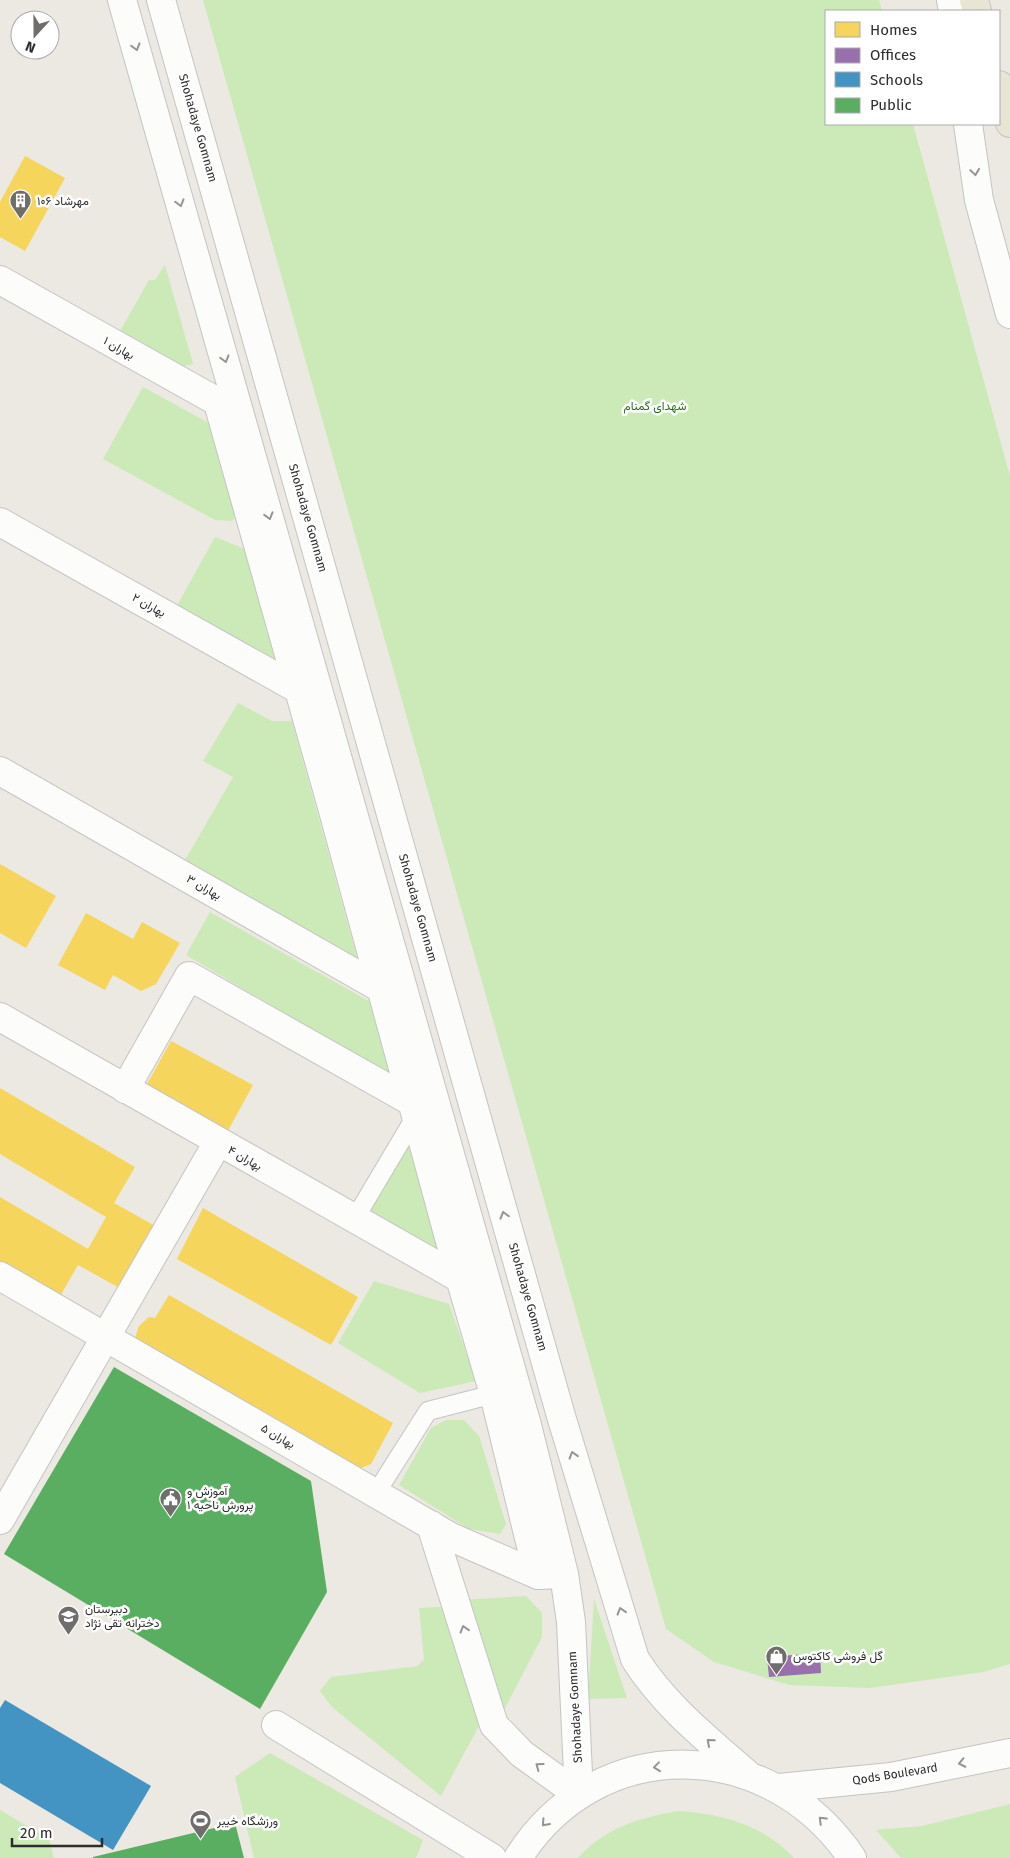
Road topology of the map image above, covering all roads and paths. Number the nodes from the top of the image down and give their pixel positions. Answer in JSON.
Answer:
{"nodes":[{"id":1,"x":122,"y":0,"type":"edge"},
{"id":2,"x":162,"y":0,"type":"edge"},
{"id":3,"x":1000,"y":87,"type":"edge"},
{"id":4,"x":1010,"y":122,"type":"edge"},
{"id":5,"x":968,"y":125,"type":"edge"},
{"id":6,"x":0,"y":280,"type":"edge"},
{"id":7,"x":1010,"y":314,"type":"edge"},
{"id":8,"x":229,"y":408,"type":"junction"},
{"id":9,"x":0,"y":522,"type":"edge"},
{"id":10,"x":298,"y":688,"type":"junction"},
{"id":11,"x":0,"y":771,"type":"edge"},
{"id":12,"x":383,"y":989,"type":"junction"},
{"id":13,"x":408,"y":1004,"type":"junction"},
{"id":14,"x":0,"y":1017,"type":"edge"},
{"id":15,"x":125,"y":1089,"type":"junction"},
{"id":16,"x":415,"y":1109,"type":"junction"},
{"id":17,"x":218,"y":1142,"type":"junction"},
{"id":18,"x":354,"y":1220,"type":"junction"},
{"id":19,"x":0,"y":1276,"type":"edge"},
{"id":20,"x":460,"y":1278,"type":"junction"},
{"id":21,"x":491,"y":1298,"type":"junction"},
{"id":22,"x":106,"y":1337,"type":"junction"},
{"id":23,"x":494,"y":1394,"type":"junction"},
{"id":24,"x":376,"y":1493,"type":"junction"},
{"id":25,"x":0,"y":1520,"type":"edge"},
{"id":26,"x":431,"y":1525,"type":"junction"},
{"id":27,"x":551,"y":1575,"type":"junction"},
{"id":28,"x":276,"y":1724,"type":"dead end"},
{"id":29,"x":1010,"y":1753,"type":"edge"},
{"id":30,"x":747,"y":1774,"type":"junction"},
{"id":31,"x":779,"y":1788,"type":"junction"},
{"id":32,"x":579,"y":1795,"type":"junction"},
{"id":33,"x":492,"y":1858,"type":"edge"},
{"id":34,"x":518,"y":1858,"type":"edge"},
{"id":35,"x":852,"y":1858,"type":"edge"}],
"edges":[{"from":1,"to":8,"type":"street","name":"Shohadaye Gomnam","one_way":true},
{"from":30,"to":2,"type":"street","name":"Shohadaye Gomnam","one_way":true},
{"from":3,"to":4,"type":"main road"},
{"from":5,"to":7,"type":"street","one_way":true},
{"from":6,"to":8,"type":"street","name":"بهاران ۱"},
{"from":8,"to":10,"type":"street"},
{"from":8,"to":13,"type":"street","name":"Shohadaye Gomnam","one_way":true},
{"from":9,"to":10,"type":"street","name":"بهاران ۲"},
{"from":10,"to":12,"type":"street"},
{"from":11,"to":12,"type":"street","name":"بهاران ۳"},
{"from":12,"to":13,"type":"street","name":"بهاران ۳"},
{"from":12,"to":16,"type":"street"},
{"from":13,"to":21,"type":"street","name":"Shohadaye Gomnam"},
{"from":14,"to":15,"type":"street","name":"بهاران ۴"},
{"from":15,"to":16,"type":"street"},
{"from":15,"to":17,"type":"street","name":"بهاران ۴"},
{"from":16,"to":18,"type":"lane"},
{"from":16,"to":20,"type":"street"},
{"from":17,"to":18,"type":"street","name":"بهاران ۴"},
{"from":17,"to":22,"type":"street"},
{"from":18,"to":20,"type":"street","name":"بهاران ۴"},
{"from":19,"to":22,"type":"street","name":"بهاران ۵"},
{"from":20,"to":21,"type":"street","name":"بهاران ۴"},
{"from":20,"to":23,"type":"street"},
{"from":21,"to":27,"type":"street","name":"Shohadaye Gomnam"},
{"from":22,"to":24,"type":"street","name":"بهاران ۵"},
{"from":22,"to":25,"type":"street"},
{"from":23,"to":24,"type":"lane"},
{"from":23,"to":27,"type":"street"},
{"from":24,"to":26,"type":"street","name":"بهاران ۵"},
{"from":26,"to":27,"type":"street","name":"بهاران ۵"},
{"from":32,"to":26,"type":"street","one_way":true},
{"from":27,"to":32,"type":"street","name":"Shohadaye Gomnam"},
{"from":28,"to":33,"type":"street"},
{"from":29,"to":31,"type":"street","name":"Qods Boulevard","one_way":true},
{"from":30,"to":31,"type":"street"},
{"from":30,"to":32,"type":"street","one_way":true},
{"from":35,"to":31,"type":"street","one_way":true},
{"from":32,"to":34,"type":"street","one_way":true}]}
